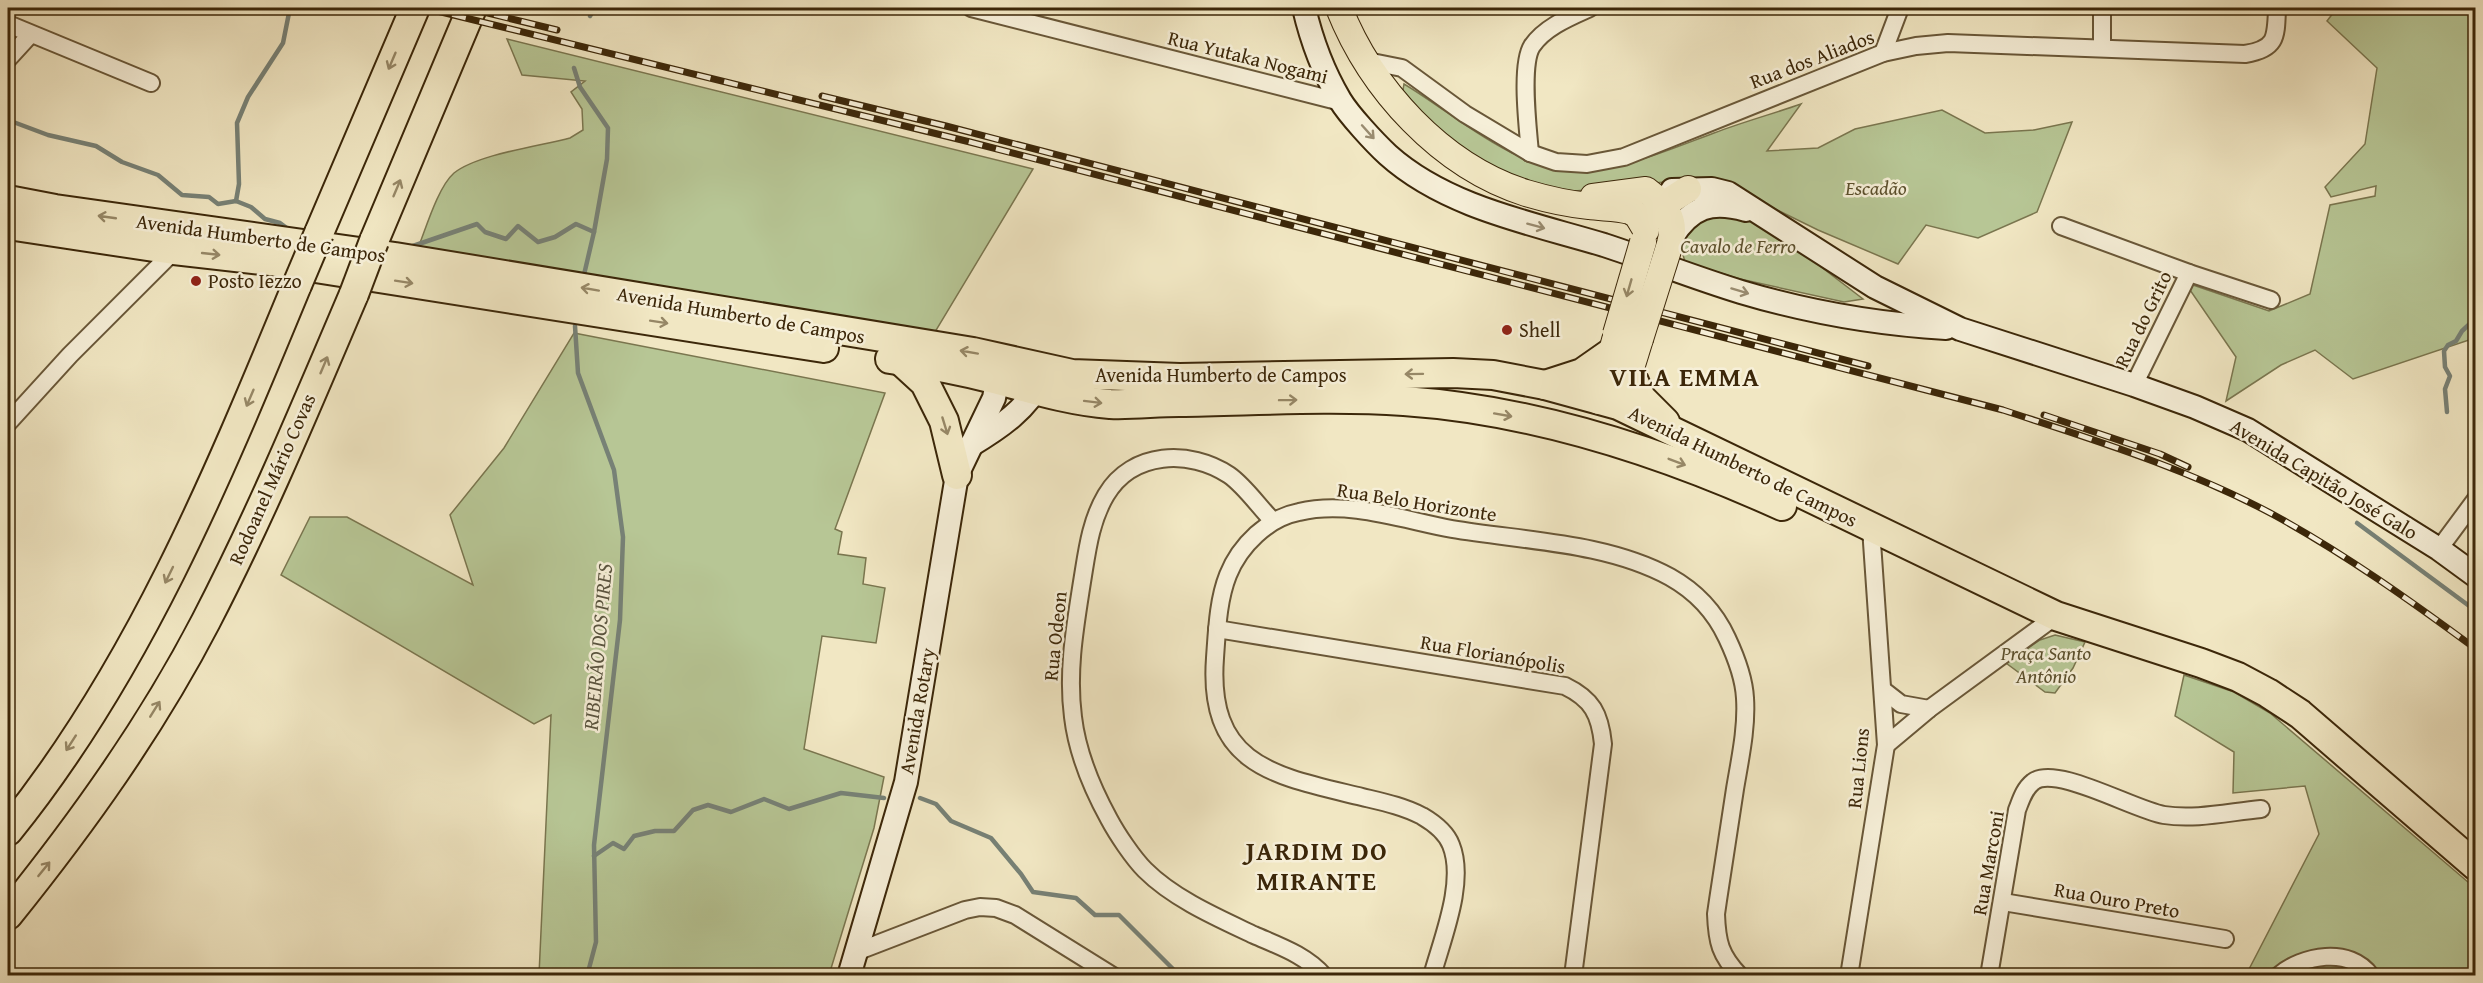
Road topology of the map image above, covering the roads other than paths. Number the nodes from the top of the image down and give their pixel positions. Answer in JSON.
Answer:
{"nodes":[{"id":1,"x":415,"y":8,"type":"edge"},
{"id":2,"x":472,"y":8,"type":"edge"},
{"id":3,"x":971,"y":8,"type":"edge"},
{"id":4,"x":1304,"y":8,"type":"edge"},
{"id":5,"x":1339,"y":8,"type":"edge"},
{"id":6,"x":1590,"y":8,"type":"edge"},
{"id":7,"x":1900,"y":8,"type":"edge"},
{"id":8,"x":2102,"y":8,"type":"edge"},
{"id":9,"x":2277,"y":8,"type":"edge"},
{"id":10,"x":8,"y":24,"type":"edge"},
{"id":11,"x":30,"y":35,"type":"junction"},
{"id":12,"x":2102,"y":48,"type":"junction"},
{"id":13,"x":1883,"y":53,"type":"junction"},
{"id":14,"x":8,"y":59,"type":"edge"},
{"id":15,"x":1366,"y":61,"type":"junction"},
{"id":16,"x":150,"y":82,"type":"dead end"},
{"id":17,"x":1341,"y":102,"type":"junction"},
{"id":18,"x":1530,"y":153,"type":"junction"},
{"id":19,"x":1688,"y":189,"type":"joint"},
{"id":20,"x":1655,"y":198,"type":"junction"},
{"id":21,"x":1554,"y":200,"type":"junction"},
{"id":22,"x":11,"y":212,"type":"edge"},
{"id":23,"x":1759,"y":213,"type":"junction"},
{"id":24,"x":2061,"y":226,"type":"dead end"},
{"id":25,"x":193,"y":229,"type":"junction"},
{"id":26,"x":1645,"y":236,"type":"junction"},
{"id":27,"x":1671,"y":241,"type":"junction"},
{"id":28,"x":174,"y":250,"type":"junction"},
{"id":29,"x":2189,"y":273,"type":"junction"},
{"id":30,"x":2271,"y":300,"type":"dead end"},
{"id":31,"x":1960,"y":329,"type":"junction"},
{"id":32,"x":1625,"y":349,"type":"junction"},
{"id":33,"x":902,"y":360,"type":"junction"},
{"id":34,"x":999,"y":369,"type":"junction"},
{"id":35,"x":1493,"y":375,"type":"junction"},
{"id":36,"x":1041,"y":381,"type":"junction"},
{"id":37,"x":1545,"y":385,"type":"junction"},
{"id":38,"x":2134,"y":385,"type":"junction"},
{"id":39,"x":1607,"y":405,"type":"junction"},
{"id":40,"x":1457,"y":407,"type":"junction"},
{"id":41,"x":8,"y":423,"type":"edge"},
{"id":42,"x":1552,"y":424,"type":"junction"},
{"id":43,"x":1675,"y":431,"type":"junction"},
{"id":44,"x":1622,"y":443,"type":"junction"},
{"id":45,"x":971,"y":445,"type":"junction"},
{"id":46,"x":957,"y":475,"type":"junction"},
{"id":47,"x":2475,"y":499,"type":"edge"},
{"id":48,"x":1273,"y":521,"type":"junction"},
{"id":49,"x":1871,"y":537,"type":"junction"},
{"id":50,"x":2439,"y":549,"type":"junction"},
{"id":51,"x":2475,"y":576,"type":"edge"},
{"id":52,"x":2051,"y":620,"type":"junction"},
{"id":53,"x":1217,"y":629,"type":"junction"},
{"id":54,"x":1883,"y":690,"type":"junction"},
{"id":55,"x":1929,"y":709,"type":"junction"},
{"id":56,"x":1886,"y":745,"type":"junction"},
{"id":57,"x":2261,"y":809,"type":"dead end"},
{"id":58,"x":8,"y":831,"type":"edge"},
{"id":59,"x":2475,"y":866,"type":"edge"},
{"id":60,"x":2003,"y":902,"type":"junction"},
{"id":61,"x":8,"y":915,"type":"edge"},
{"id":62,"x":2225,"y":939,"type":"dead end"},
{"id":63,"x":856,"y":952,"type":"junction"},
{"id":64,"x":849,"y":975,"type":"edge"},
{"id":65,"x":1113,"y":975,"type":"edge"},
{"id":66,"x":1324,"y":975,"type":"edge"},
{"id":67,"x":1432,"y":975,"type":"edge"},
{"id":68,"x":1573,"y":975,"type":"edge"},
{"id":69,"x":1740,"y":975,"type":"edge"},
{"id":70,"x":1848,"y":975,"type":"edge"},
{"id":71,"x":1989,"y":975,"type":"edge"},
{"id":72,"x":2278,"y":975,"type":"edge"},
{"id":73,"x":2371,"y":975,"type":"edge"}],
"edges":[{"from":1,"to":58,"type":"highway","one_way":true,"bridge":true},
{"from":61,"to":2,"type":"highway","name":"Rodoanel Mário Covas","one_way":true,"bridge":true},
{"from":3,"to":17,"type":"street","name":"Rua Yutaka Nogami"},
{"from":4,"to":17,"type":"street","name":"Avenida Capitão José Galo"},
{"from":5,"to":15,"type":"main road"},
{"from":6,"to":18,"type":"street"},
{"from":7,"to":13,"type":"street"},
{"from":8,"to":12,"type":"street"},
{"from":9,"to":12,"type":"street","name":"Rua dos Aliados"},
{"from":10,"to":11,"type":"street"},
{"from":11,"to":14,"type":"street"},
{"from":11,"to":16,"type":"street"},
{"from":12,"to":13,"type":"street","name":"Rua dos Aliados"},
{"from":13,"to":18,"type":"street","name":"Rua dos Aliados"},
{"from":15,"to":18,"type":"street","name":"Rua dos Aliados"},
{"from":15,"to":21,"type":"main road"},
{"from":17,"to":31,"type":"street","name":"Avenida Capitão José Galo","one_way":true},
{"from":19,"to":20,"type":"main road"},
{"from":19,"to":23,"type":"street","name":"Avenida Capitão José Galo"},
{"from":20,"to":21,"type":"main road"},
{"from":20,"to":26,"type":"main road"},
{"from":20,"to":27,"type":"main road"},
{"from":21,"to":26,"type":"main road"},
{"from":25,"to":22,"type":"highway","name":"Avenida Humberto de Campos","one_way":true},
{"from":22,"to":28,"type":"highway","name":"Avenida Humberto de Campos"},
{"from":23,"to":27,"type":"street"},
{"from":23,"to":31,"type":"street","name":"Avenida Capitão José Galo"},
{"from":24,"to":29,"type":"street"},
{"from":25,"to":28,"type":"street"},
{"from":34,"to":25,"type":"highway","name":"Avenida Humberto de Campos","one_way":true},
{"from":26,"to":32,"type":"main road","one_way":true,"bridge":true},
{"from":27,"to":32,"type":"main road","bridge":true},
{"from":28,"to":33,"type":"highway","name":"Avenida Humberto de Campos","one_way":true},
{"from":28,"to":41,"type":"street"},
{"from":29,"to":30,"type":"street"},
{"from":29,"to":38,"type":"street","name":"Rua do Grito"},
{"from":31,"to":38,"type":"street","name":"Avenida Capitão José Galo"},
{"from":32,"to":37,"type":"highway"},
{"from":32,"to":39,"type":"main road"},
{"from":32,"to":43,"type":"highway"},
{"from":33,"to":34,"type":"highway","name":"Avenida Humberto de Campos"},
{"from":33,"to":46,"type":"highway","one_way":true},
{"from":34,"to":36,"type":"highway","name":"Avenida Humberto de Campos"},
{"from":34,"to":45,"type":"street","name":"Avenida Rotary"},
{"from":35,"to":36,"type":"highway","name":"Avenida Humberto de Campos","one_way":true},
{"from":35,"to":37,"type":"highway","name":"Avenida Humberto de Campos"},
{"from":35,"to":40,"type":"highway"},
{"from":36,"to":40,"type":"highway","name":"Avenida Humberto de Campos","one_way":true},
{"from":36,"to":45,"type":"street"},
{"from":37,"to":39,"type":"highway","name":"Avenida Humberto de Campos"},
{"from":38,"to":50,"type":"street","name":"Avenida Capitão José Galo"},
{"from":39,"to":42,"type":"highway"},
{"from":39,"to":43,"type":"highway","name":"Avenida Humberto de Campos"},
{"from":39,"to":44,"type":"highway"},
{"from":40,"to":42,"type":"highway","name":"Avenida Humberto de Campos","one_way":true},
{"from":42,"to":44,"type":"highway","name":"Avenida Humberto de Campos"},
{"from":43,"to":49,"type":"highway","name":"Avenida Humberto de Campos"},
{"from":44,"to":49,"type":"highway","name":"Avenida Humberto de Campos","one_way":true},
{"from":45,"to":46,"type":"street","name":"Avenida Rotary"},
{"from":46,"to":63,"type":"street","name":"Avenida Rotary"},
{"from":47,"to":50,"type":"street"},
{"from":48,"to":53,"type":"street","name":"Rua Belo Horizonte"},
{"from":48,"to":66,"type":"street","name":"Rua Odeon"},
{"from":48,"to":69,"type":"street","name":"Rua Belo Horizonte"},
{"from":49,"to":52,"type":"highway","name":"Avenida Humberto de Campos"},
{"from":49,"to":54,"type":"street","name":"Rua Lions"},
{"from":50,"to":51,"type":"street","name":"Avenida Capitão José Galo"},
{"from":52,"to":55,"type":"street"},
{"from":52,"to":59,"type":"highway","name":"Avenida Humberto de Campos"},
{"from":53,"to":67,"type":"street","name":"Rua Belo Horizonte"},
{"from":53,"to":68,"type":"street","name":"Rua Florianópolis"},
{"from":54,"to":55,"type":"street"},
{"from":54,"to":56,"type":"street","name":"Rua Lions"},
{"from":55,"to":56,"type":"street"},
{"from":56,"to":70,"type":"street","name":"Rua Lions"},
{"from":57,"to":60,"type":"street","name":"Rua Marconi"},
{"from":60,"to":62,"type":"street","name":"Rua Ouro Preto"},
{"from":60,"to":71,"type":"street","name":"Rua Marconi"},
{"from":63,"to":64,"type":"street","name":"Avenida Rotary"},
{"from":63,"to":65,"type":"street"},
{"from":72,"to":73,"type":"street"}]}
